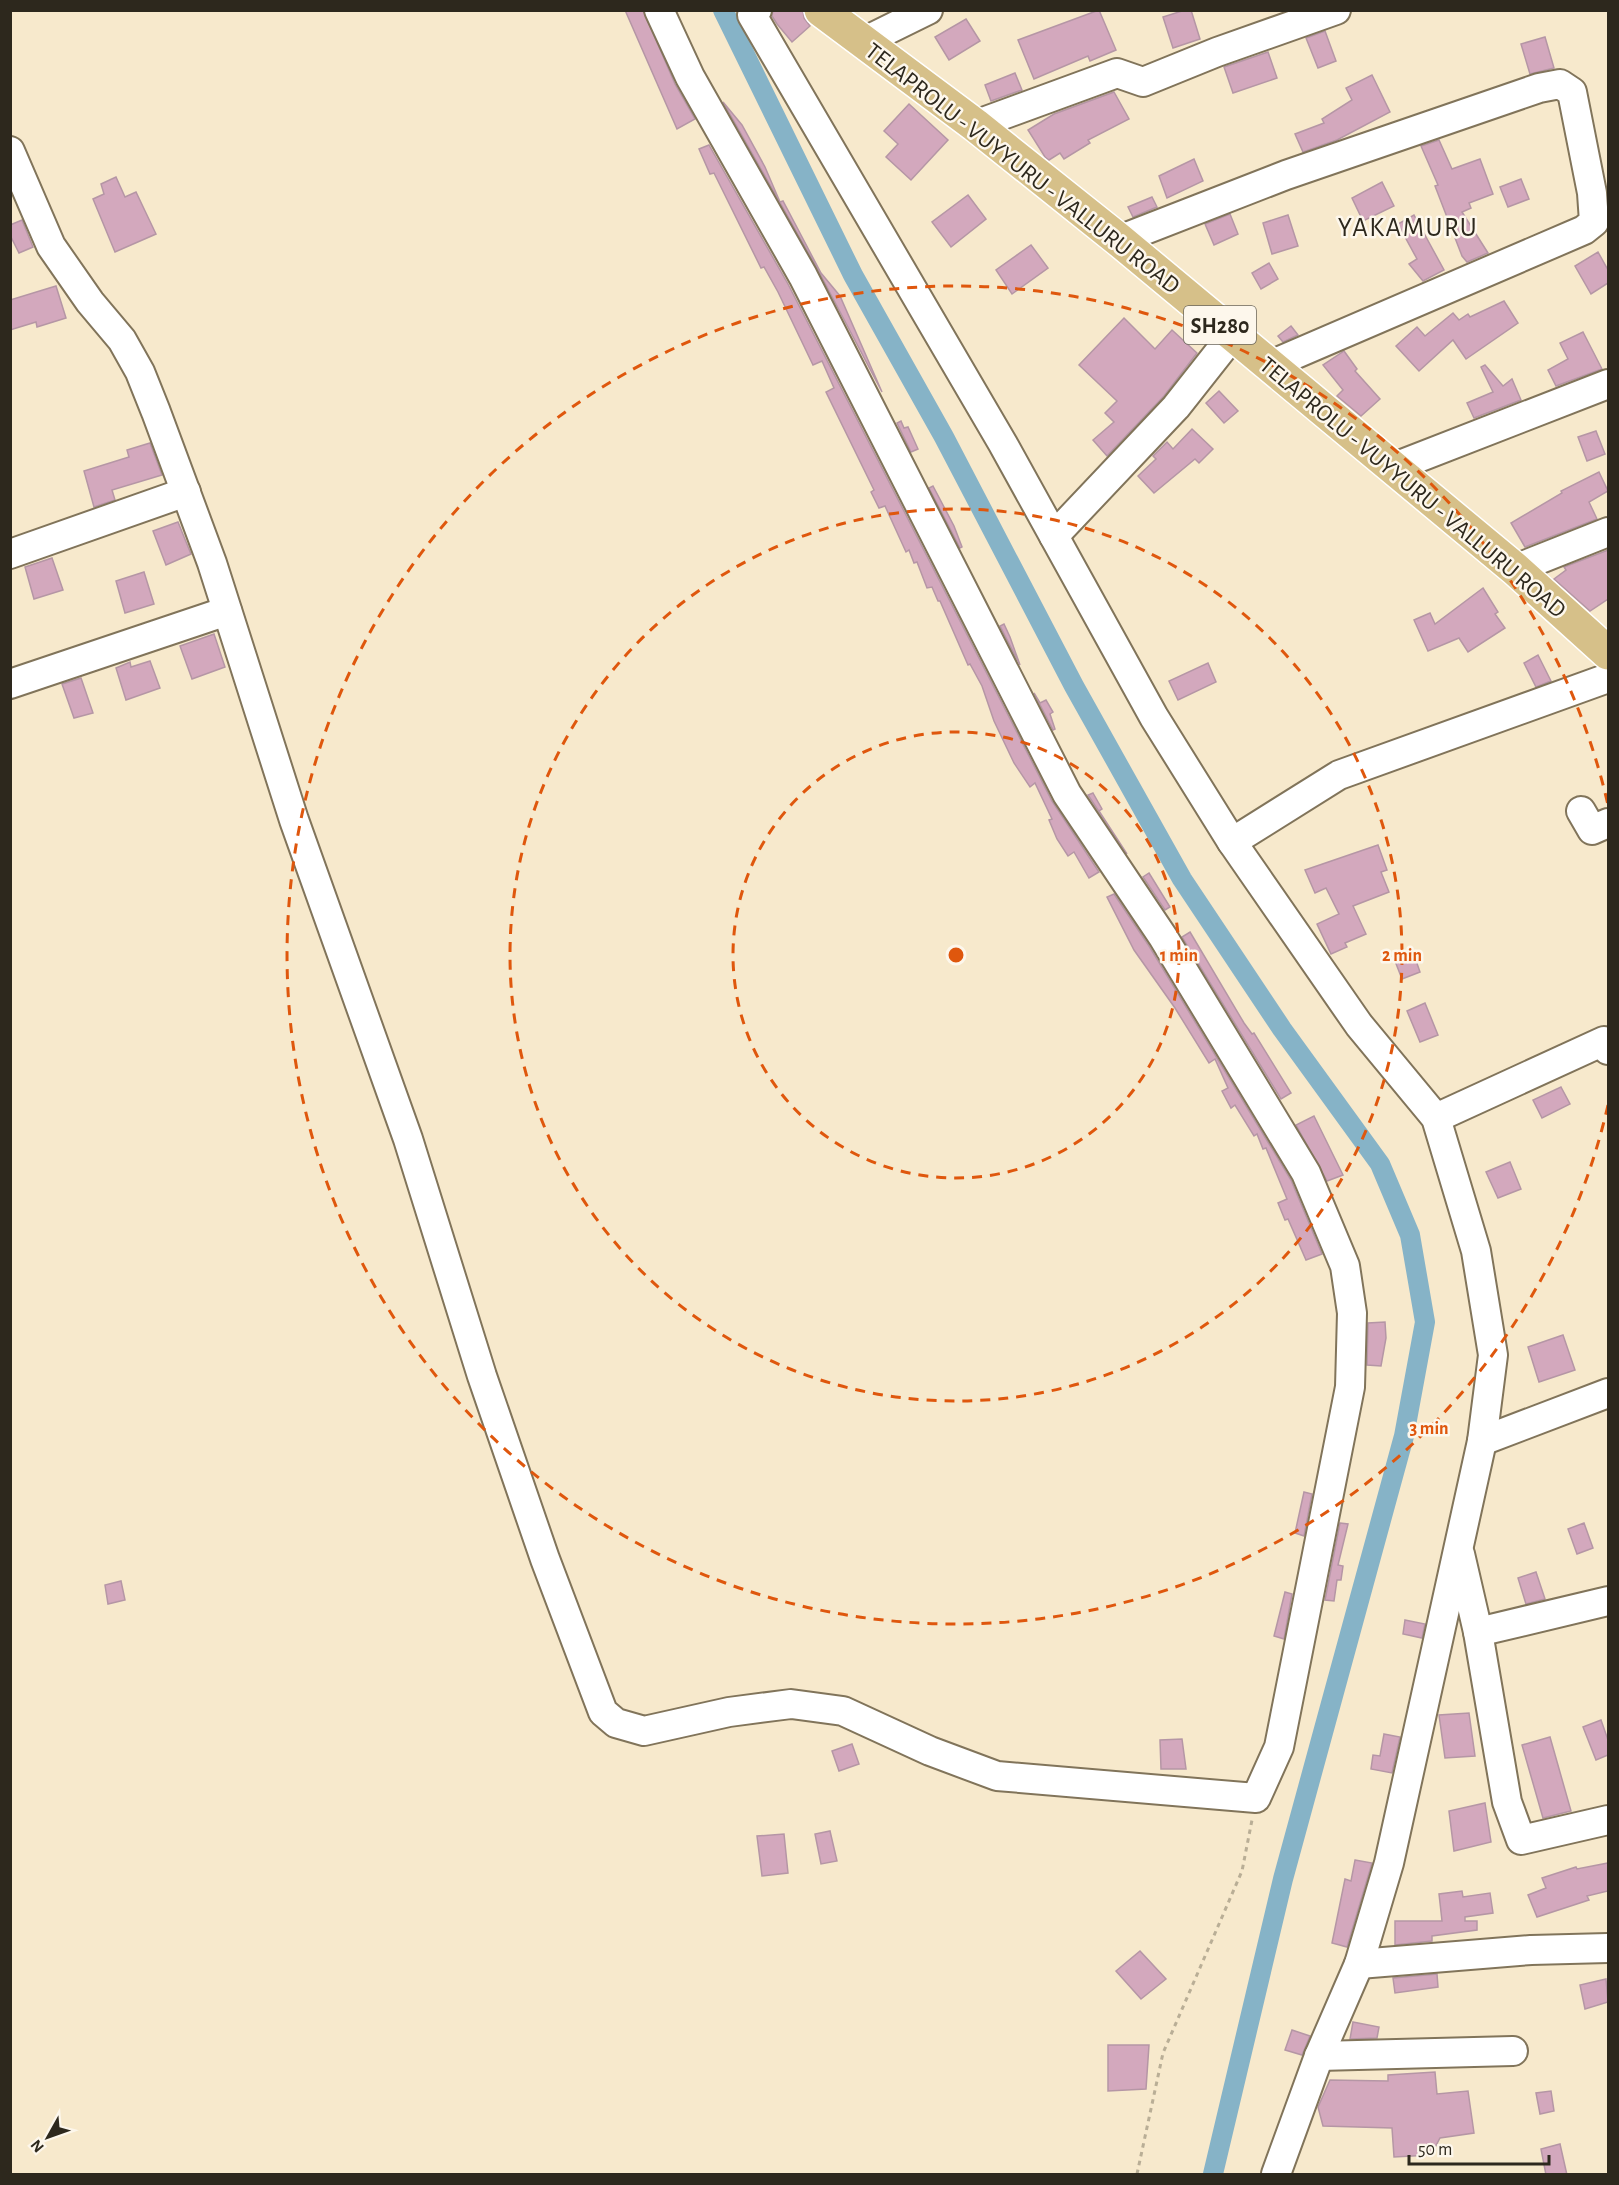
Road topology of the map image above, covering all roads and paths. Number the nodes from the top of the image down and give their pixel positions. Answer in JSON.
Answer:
{"nodes":[{"id":1,"x":659,"y":10,"type":"edge"},
{"id":2,"x":757,"y":10,"type":"edge"},
{"id":3,"x":820,"y":10,"type":"edge"},
{"id":4,"x":928,"y":10,"type":"edge"},
{"id":5,"x":1336,"y":10,"type":"edge"},
{"id":6,"x":863,"y":42,"type":"junction"},
{"id":7,"x":975,"y":125,"type":"junction"},
{"id":8,"x":10,"y":151,"type":"edge"},
{"id":9,"x":1119,"y":240,"type":"junction"},
{"id":10,"x":1232,"y":336,"type":"junction"},
{"id":11,"x":1268,"y":366,"type":"junction"},
{"id":12,"x":1608,"y":384,"type":"edge"},
{"id":13,"x":1392,"y":468,"type":"junction"},
{"id":14,"x":186,"y":492,"type":"junction"},
{"id":15,"x":1608,"y":532,"type":"edge"},
{"id":16,"x":1054,"y":536,"type":"junction"},
{"id":17,"x":10,"y":554,"type":"edge"},
{"id":18,"x":1515,"y":569,"type":"junction"},
{"id":19,"x":227,"y":611,"type":"junction"},
{"id":20,"x":1608,"y":653,"type":"edge"},
{"id":21,"x":1608,"y":678,"type":"edge"},
{"id":22,"x":10,"y":684,"type":"edge"},
{"id":23,"x":1581,"y":811,"type":"dead end"},
{"id":24,"x":1608,"y":823,"type":"edge"},
{"id":25,"x":1232,"y":842,"type":"junction"},
{"id":26,"x":1608,"y":1050,"type":"edge"},
{"id":27,"x":1436,"y":1118,"type":"junction"},
{"id":28,"x":1608,"y":1393,"type":"edge"},
{"id":29,"x":1482,"y":1441,"type":"junction"},
{"id":30,"x":1458,"y":1547,"type":"junction"},
{"id":31,"x":1608,"y":1601,"type":"edge"},
{"id":32,"x":1478,"y":1632,"type":"junction"},
{"id":33,"x":1256,"y":1798,"type":"junction"},
{"id":34,"x":1608,"y":1821,"type":"edge"},
{"id":35,"x":1608,"y":1948,"type":"edge"},
{"id":36,"x":1359,"y":1964,"type":"junction"},
{"id":37,"x":1514,"y":2051,"type":"dead end"},
{"id":38,"x":1319,"y":2056,"type":"junction"},
{"id":39,"x":1283,"y":2174,"type":"edge"},
{"id":40,"x":1137,"y":2175,"type":"edge"}],
"edges":[{"from":1,"to":33,"type":"street"},
{"from":2,"to":16,"type":"street"},
{"from":3,"to":6,"type":"main road","name":"TELAPROLU - VUYYURU - VALLURU ROAD","number":"SH280"},
{"from":4,"to":6,"type":"street"},
{"from":5,"to":7,"type":"street"},
{"from":6,"to":7,"type":"main road","name":"TELAPROLU - VUYYURU - VALLURU ROAD","number":"SH280"},
{"from":7,"to":9,"type":"main road","name":"TELAPROLU - VUYYURU - VALLURU ROAD","number":"SH280"},
{"from":8,"to":14,"type":"street"},
{"from":9,"to":10,"type":"main road","name":"TELAPROLU - VUYYURU - VALLURU ROAD","number":"SH280"},
{"from":9,"to":11,"type":"street"},
{"from":10,"to":11,"type":"main road","name":"TELAPROLU - VUYYURU - VALLURU ROAD","number":"SH280"},
{"from":10,"to":16,"type":"street"},
{"from":11,"to":13,"type":"main road","name":"TELAPROLU - VUYYURU - VALLURU ROAD","number":"SH280"},
{"from":12,"to":13,"type":"street"},
{"from":13,"to":18,"type":"main road","name":"TELAPROLU - VUYYURU - VALLURU ROAD","number":"SH280"},
{"from":14,"to":17,"type":"street"},
{"from":14,"to":19,"type":"street"},
{"from":15,"to":18,"type":"street"},
{"from":16,"to":25,"type":"street"},
{"from":18,"to":20,"type":"main road","name":"TELAPROLU - VUYYURU - VALLURU ROAD","number":"SH280"},
{"from":19,"to":22,"type":"street"},
{"from":19,"to":33,"type":"street"},
{"from":21,"to":25,"type":"street"},
{"from":23,"to":24,"type":"street"},
{"from":25,"to":27,"type":"street"},
{"from":26,"to":27,"type":"street"},
{"from":27,"to":29,"type":"street"},
{"from":28,"to":29,"type":"street"},
{"from":29,"to":30,"type":"street"},
{"from":30,"to":32,"type":"street"},
{"from":30,"to":36,"type":"street"},
{"from":31,"to":32,"type":"street"},
{"from":32,"to":34,"type":"street"},
{"from":33,"to":40,"type":"path"},
{"from":35,"to":36,"type":"street"},
{"from":36,"to":38,"type":"street"},
{"from":37,"to":38,"type":"street"},
{"from":38,"to":39,"type":"street"}]}
